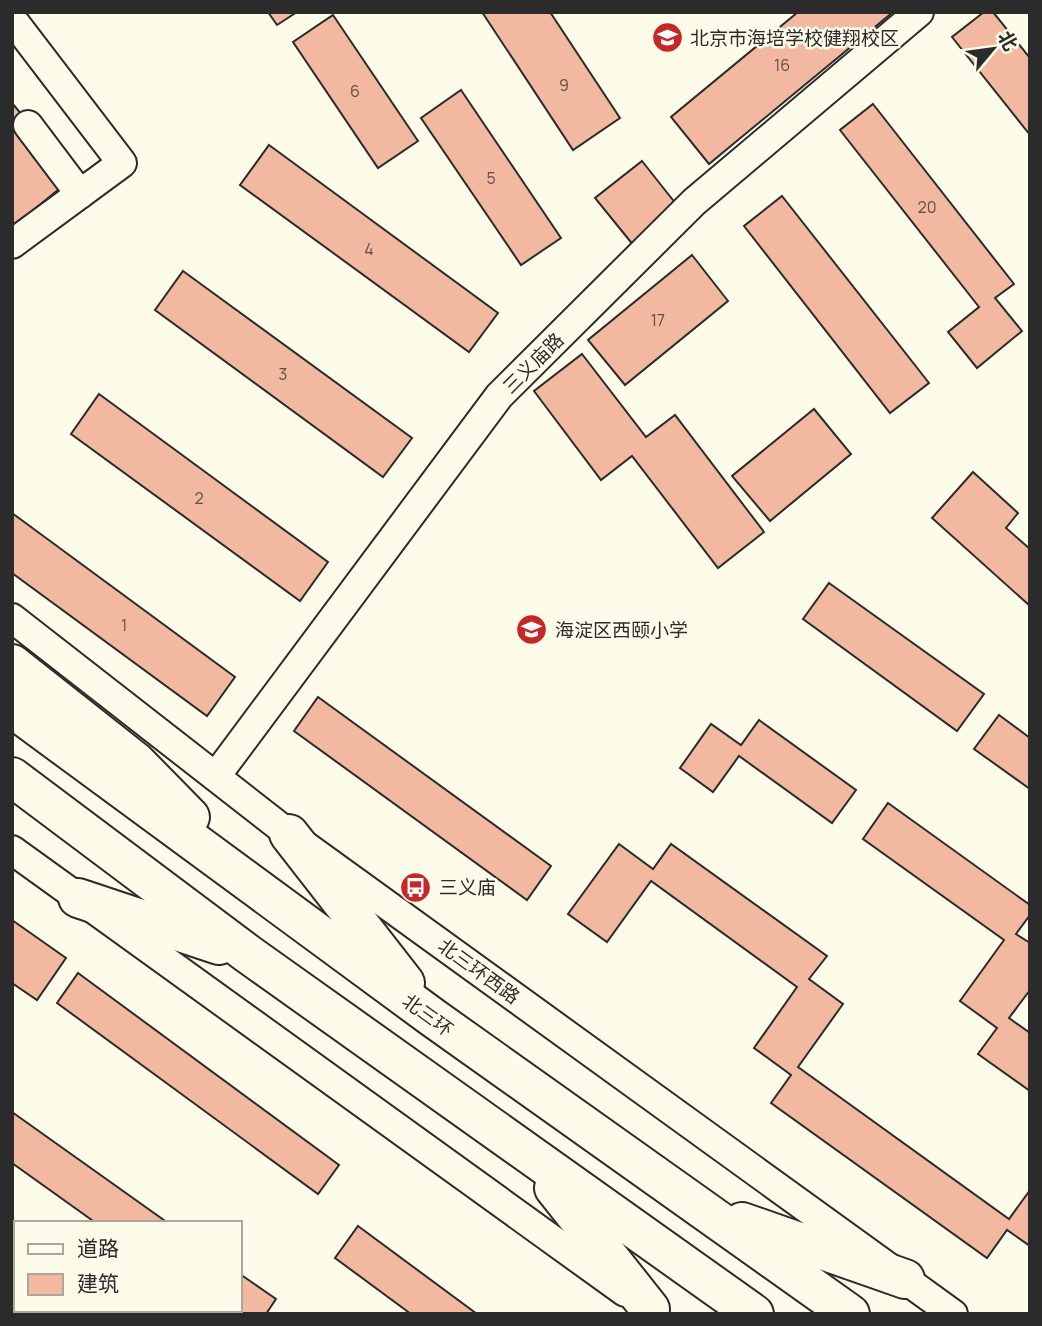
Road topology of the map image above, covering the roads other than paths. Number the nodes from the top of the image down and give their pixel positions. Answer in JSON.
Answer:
{"nodes":[{"id":1,"x":919,"y":12,"type":"edge"},
{"id":2,"x":20,"y":29,"type":"edge"},
{"id":3,"x":28,"y":125,"type":"dead end"},
{"id":4,"x":80,"y":194,"type":"junction"},
{"id":5,"x":12,"y":244,"type":"edge"},
{"id":6,"x":12,"y":618,"type":"edge"},
{"id":7,"x":12,"y":664,"type":"edge"},
{"id":8,"x":12,"y":708,"type":"edge"},
{"id":9,"x":216,"y":776,"type":"junction"},
{"id":10,"x":12,"y":777,"type":"edge"},
{"id":11,"x":289,"y":834,"type":"junction"},
{"id":12,"x":12,"y":850,"type":"edge"},
{"id":13,"x":78,"y":898,"type":"junction"},
{"id":14,"x":278,"y":905,"type":"junction"},
{"id":15,"x":248,"y":954,"type":"junction"},
{"id":16,"x":432,"y":1017,"type":"junction"},
{"id":17,"x":526,"y":1153,"type":"junction"},
{"id":18,"x":700,"y":1207,"type":"junction"},
{"id":19,"x":905,"y":1279,"type":"junction"},
{"id":20,"x":653,"y":1312,"type":"edge"},
{"id":21,"x":754,"y":1314,"type":"edge"},
{"id":22,"x":850,"y":1314,"type":"edge"},
{"id":23,"x":953,"y":1314,"type":"edge"}],
"edges":[{"from":1,"to":9,"type":"street","name":"三义庙路"},
{"from":2,"to":4,"type":"street"},
{"from":3,"to":4,"type":"street"},
{"from":4,"to":5,"type":"street"},
{"from":6,"to":9,"type":"street","name":"北三环西路"},
{"from":7,"to":14,"type":"highway"},
{"from":8,"to":14,"type":"highway","name":"北三环"},
{"from":9,"to":11,"type":"street","name":"北三环西路"},
{"from":10,"to":15,"type":"highway"},
{"from":11,"to":16,"type":"highway"},
{"from":11,"to":19,"type":"street","name":"北三环西路"},
{"from":12,"to":13,"type":"street"},
{"from":13,"to":15,"type":"highway"},
{"from":13,"to":20,"type":"street"},
{"from":14,"to":16,"type":"highway","name":"北三环"},
{"from":15,"to":17,"type":"highway"},
{"from":16,"to":18,"type":"highway","name":"北三环"},
{"from":17,"to":20,"type":"highway"},
{"from":17,"to":21,"type":"highway"},
{"from":18,"to":19,"type":"highway"},
{"from":18,"to":22,"type":"highway","name":"北三环"},
{"from":19,"to":23,"type":"street","name":"北三环西路"}]}
